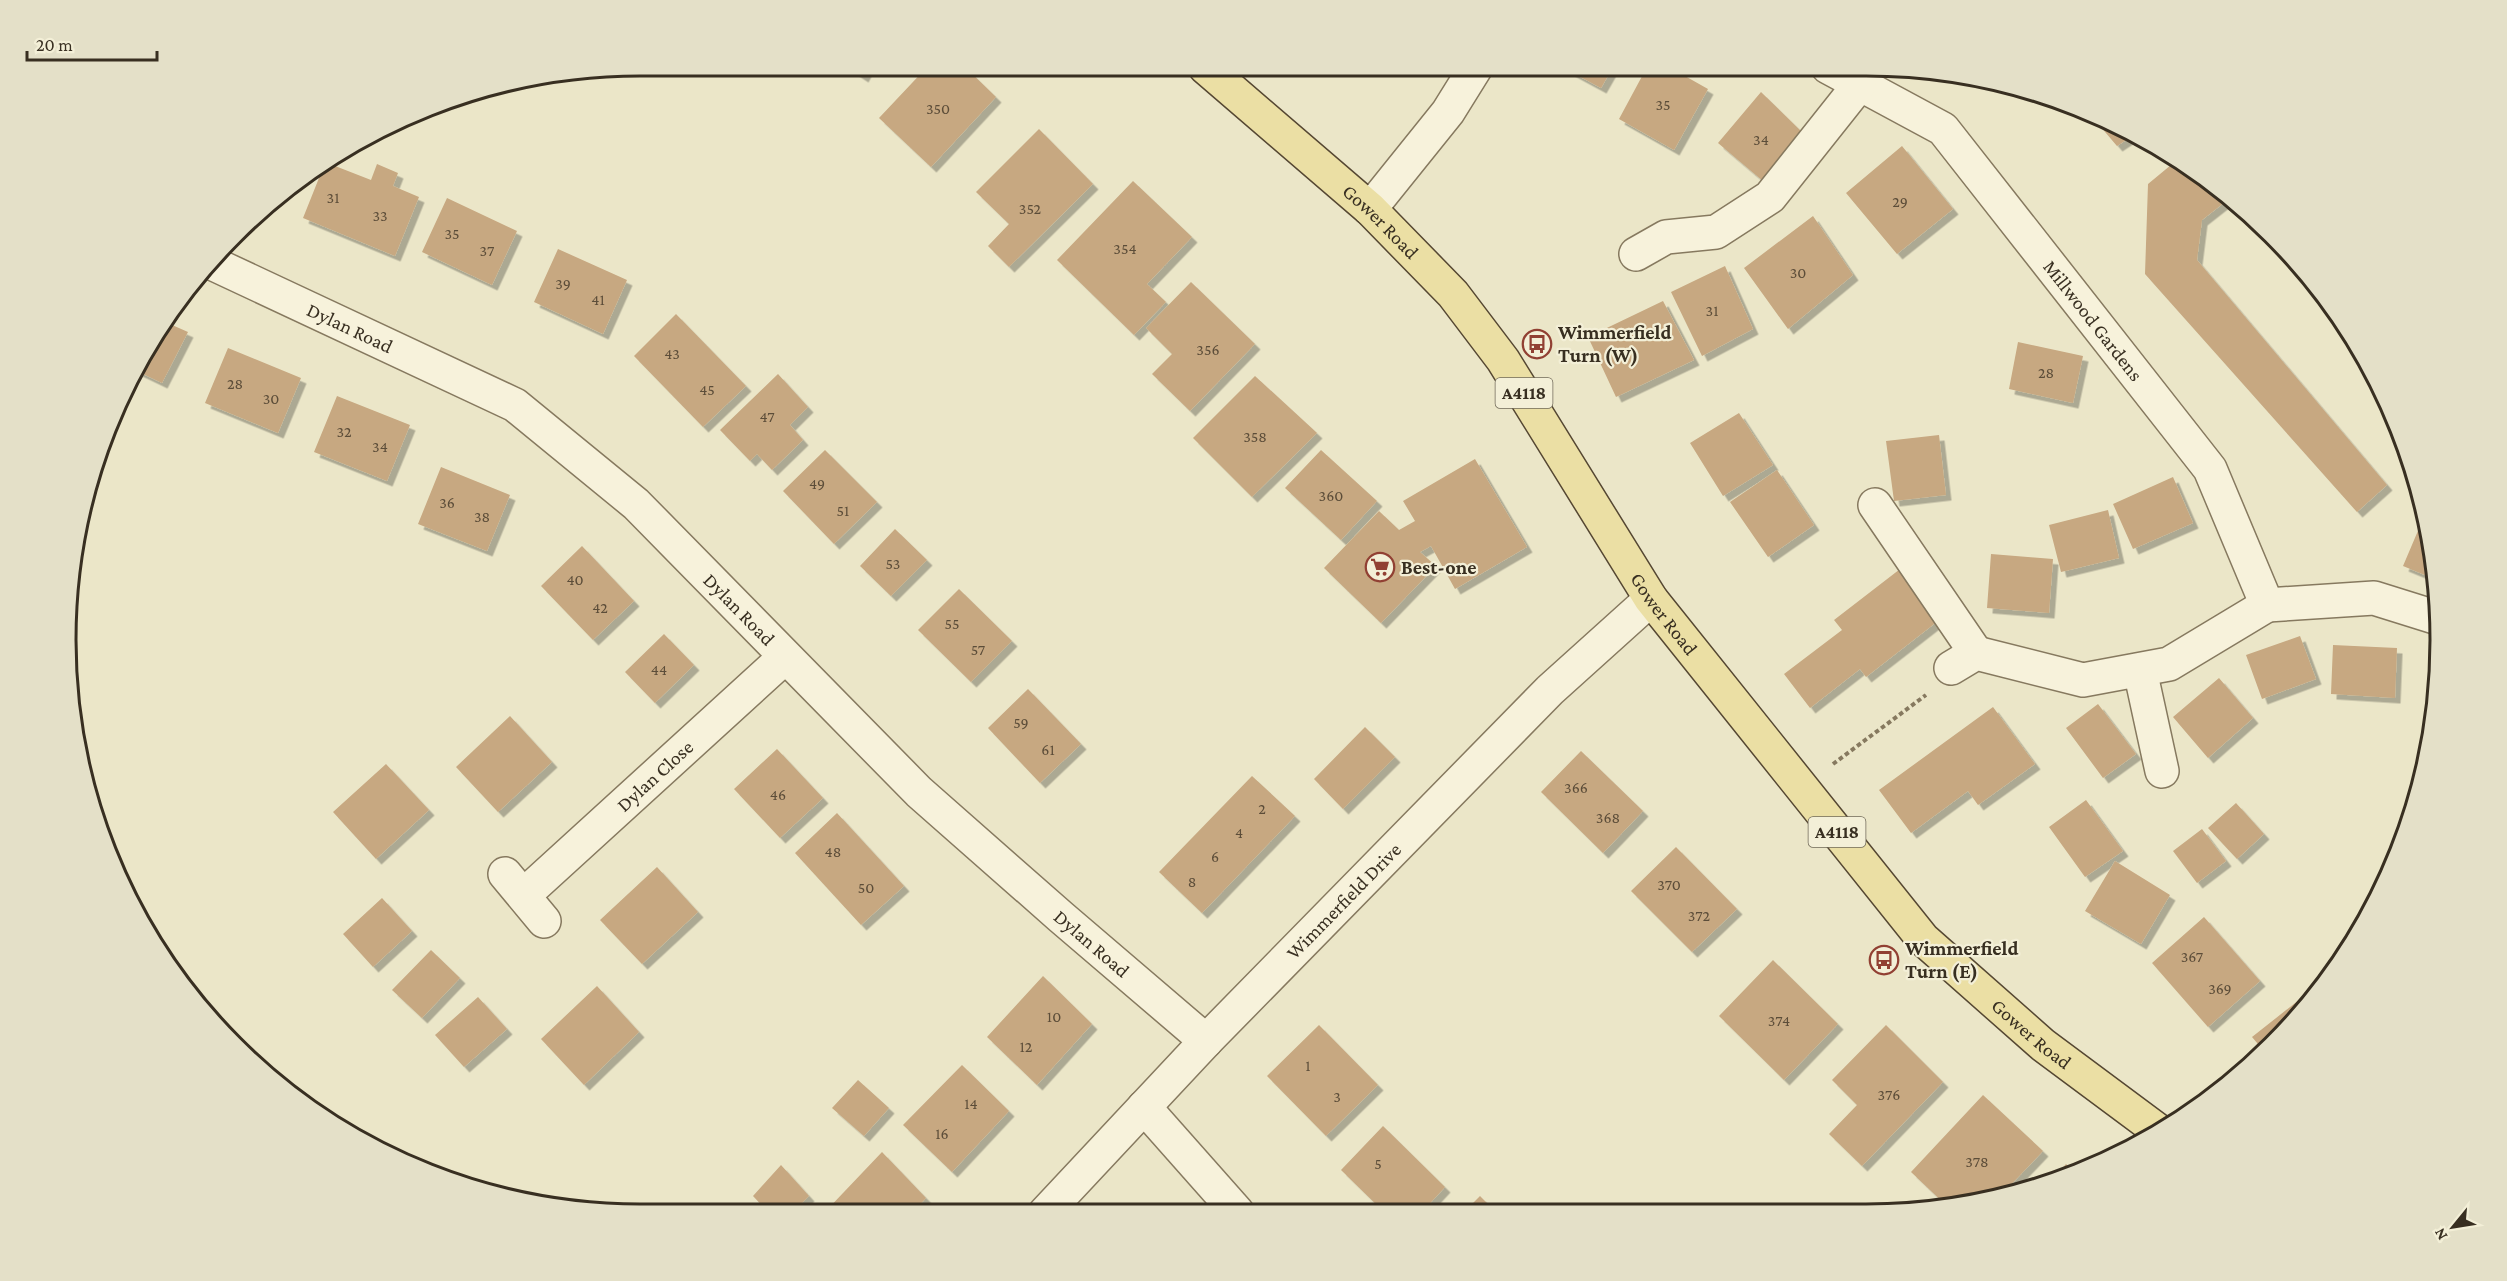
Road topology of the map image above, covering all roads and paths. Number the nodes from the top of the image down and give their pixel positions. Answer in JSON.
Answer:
{"nodes":[{"id":1,"x":1215,"y":76,"type":"edge"},
{"id":2,"x":1470,"y":76,"type":"edge"},
{"id":3,"x":1844,"y":76,"type":"edge"},
{"id":4,"x":1859,"y":85,"type":"junction"},
{"id":5,"x":1370,"y":209,"type":"junction"},
{"id":6,"x":1636,"y":254,"type":"dead end"},
{"id":7,"x":219,"y":266,"type":"edge"},
{"id":8,"x":1875,"y":505,"type":"dead end"},
{"id":9,"x":1651,"y":598,"type":"junction"},
{"id":10,"x":2266,"y":606,"type":"junction"},
{"id":11,"x":2429,"y":615,"type":"edge"},
{"id":12,"x":785,"y":657,"type":"junction"},
{"id":13,"x":1964,"y":661,"type":"junction"},
{"id":14,"x":2140,"y":670,"type":"junction"},
{"id":15,"x":2162,"y":771,"type":"dead end"},
{"id":16,"x":1801,"y":787,"type":"junction"},
{"id":17,"x":544,"y":921,"type":"dead end"},
{"id":18,"x":1206,"y":1041,"type":"junction"},
{"id":19,"x":1144,"y":1107,"type":"junction"},
{"id":20,"x":2152,"y":1126,"type":"edge"},
{"id":21,"x":1052,"y":1204,"type":"edge"},
{"id":22,"x":1230,"y":1204,"type":"edge"}],
"edges":[{"from":1,"to":5,"type":"main road","name":"Gower Road","number":"A4118"},
{"from":2,"to":5,"type":"street"},
{"from":3,"to":4,"type":"street","name":"Millwood Gardens"},
{"from":4,"to":6,"type":"street"},
{"from":4,"to":10,"type":"street","name":"Millwood Gardens"},
{"from":5,"to":9,"type":"main road","name":"Gower Road","number":"A4118"},
{"from":7,"to":12,"type":"street","name":"Dylan Road"},
{"from":8,"to":13,"type":"street"},
{"from":9,"to":16,"type":"main road","name":"Gower Road","number":"A4118"},
{"from":9,"to":18,"type":"street","name":"Wimmerfield Drive"},
{"from":10,"to":11,"type":"street"},
{"from":10,"to":14,"type":"street"},
{"from":12,"to":17,"type":"street","name":"Dylan Close"},
{"from":12,"to":18,"type":"street","name":"Dylan Road"},
{"from":13,"to":14,"type":"street"},
{"from":13,"to":16,"type":"path"},
{"from":14,"to":15,"type":"street"},
{"from":16,"to":20,"type":"main road","name":"Gower Road","number":"A4118"},
{"from":18,"to":19,"type":"street","name":"Wimmerfield Drive"},
{"from":19,"to":21,"type":"street","name":"Wimmerfield Drive"},
{"from":19,"to":22,"type":"street"}]}
